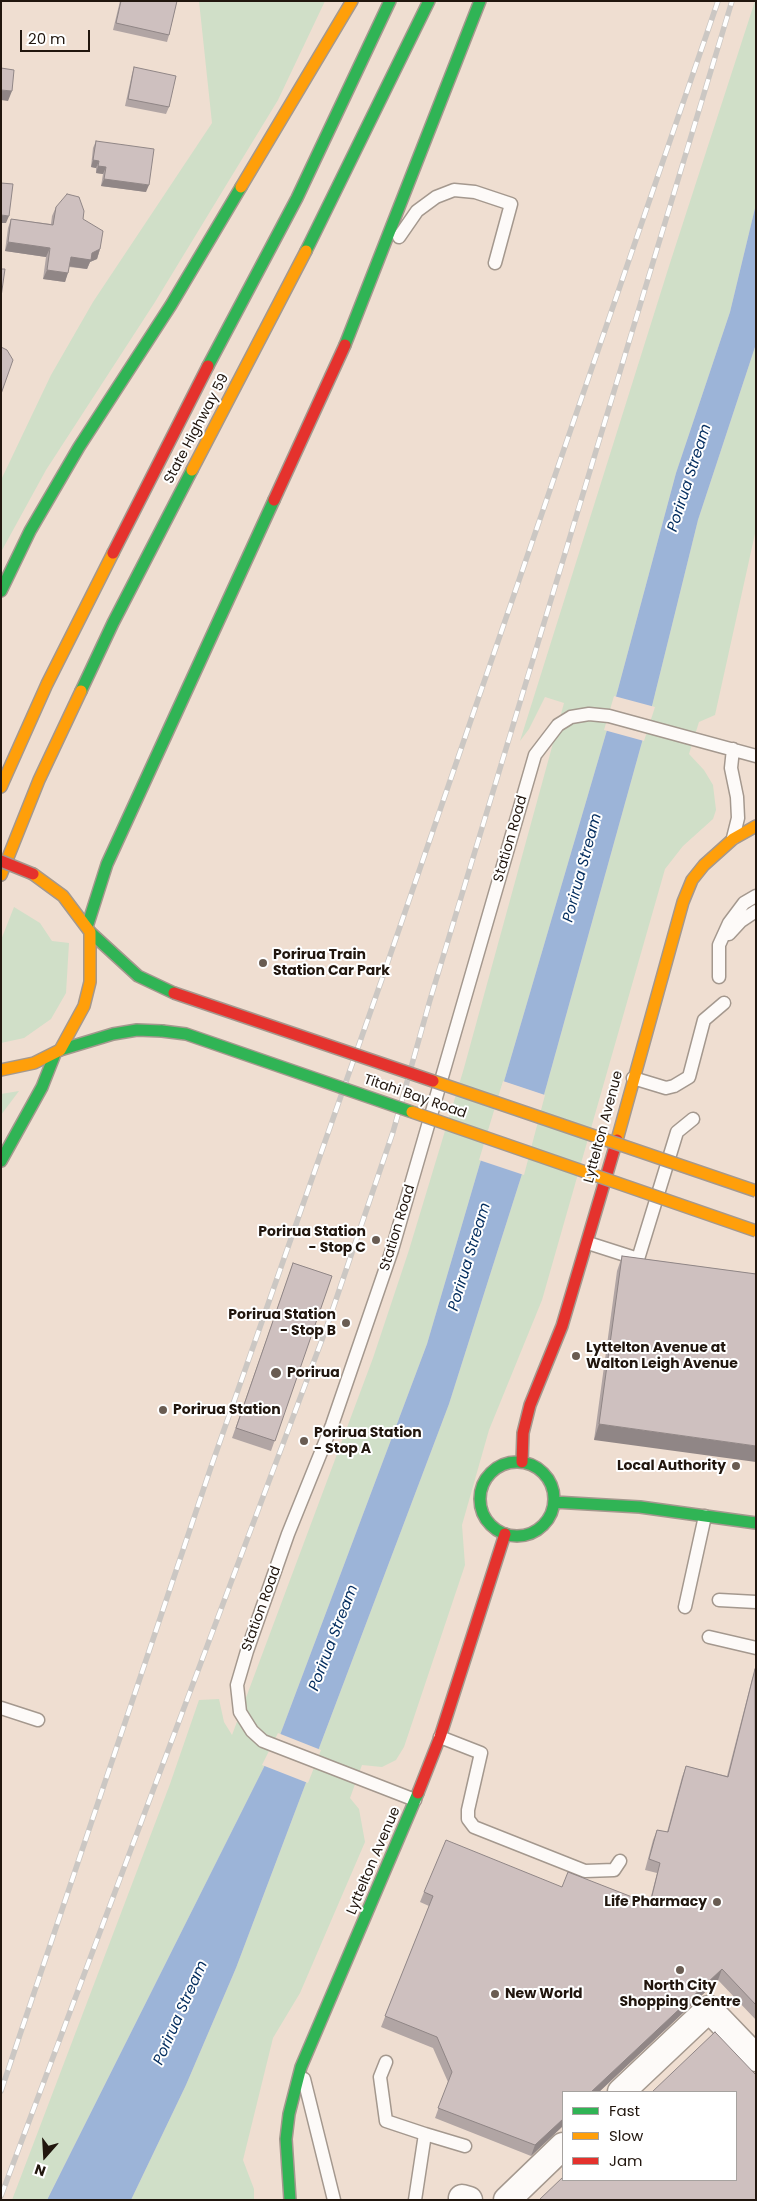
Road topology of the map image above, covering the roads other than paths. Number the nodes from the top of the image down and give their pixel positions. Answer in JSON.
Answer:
{"nodes":[{"id":1,"x":352,"y":1,"type":"edge"},
{"id":2,"x":390,"y":1,"type":"edge"},
{"id":3,"x":429,"y":1,"type":"edge"},
{"id":4,"x":480,"y":1,"type":"edge"},
{"id":5,"x":495,"y":263,"type":"dead end"},
{"id":6,"x":355,"y":324,"type":"junction"},
{"id":7,"x":1,"y":592,"type":"edge"},
{"id":8,"x":733,"y":749,"type":"junction"},
{"id":9,"x":756,"y":756,"type":"edge"},
{"id":10,"x":1,"y":787,"type":"edge"},
{"id":11,"x":756,"y":826,"type":"edge"},
{"id":12,"x":733,"y":839,"type":"junction"},
{"id":13,"x":1,"y":861,"type":"edge"},
{"id":14,"x":1,"y":875,"type":"edge"},
{"id":15,"x":756,"y":896,"type":"edge"},
{"id":16,"x":756,"y":911,"type":"edge"},
{"id":17,"x":88,"y":929,"type":"junction"},
{"id":18,"x":719,"y":945,"type":"junction"},
{"id":19,"x":719,"y":977,"type":"dead end"},
{"id":20,"x":724,"y":1004,"type":"dead end"},
{"id":21,"x":57,"y":1052,"type":"junction"},
{"id":22,"x":1,"y":1070,"type":"edge"},
{"id":23,"x":633,"y":1078,"type":"junction"},
{"id":24,"x":693,"y":1119,"type":"dead end"},
{"id":25,"x":1,"y":1161,"type":"edge"},
{"id":26,"x":756,"y":1191,"type":"edge"},
{"id":27,"x":756,"y":1231,"type":"edge"},
{"id":28,"x":588,"y":1244,"type":"junction"},
{"id":29,"x":522,"y":1462,"type":"junction"},
{"id":30,"x":554,"y":1502,"type":"junction"},
{"id":31,"x":705,"y":1516,"type":"junction"},
{"id":32,"x":756,"y":1523,"type":"edge"},
{"id":33,"x":505,"y":1534,"type":"junction"},
{"id":34,"x":719,"y":1600,"type":"dead end"},
{"id":35,"x":756,"y":1602,"type":"edge"},
{"id":36,"x":685,"y":1607,"type":"dead end"},
{"id":37,"x":709,"y":1637,"type":"dead end"},
{"id":38,"x":756,"y":1648,"type":"edge"},
{"id":39,"x":1,"y":1708,"type":"edge"},
{"id":40,"x":38,"y":1720,"type":"dead end"},
{"id":41,"x":440,"y":1737,"type":"junction"},
{"id":42,"x":415,"y":1800,"type":"junction"},
{"id":43,"x":620,"y":1861,"type":"dead end"},
{"id":44,"x":756,"y":2058,"type":"edge"},
{"id":45,"x":386,"y":2062,"type":"dead end"},
{"id":46,"x":302,"y":2066,"type":"junction"},
{"id":47,"x":622,"y":2091,"type":"edge"},
{"id":48,"x":425,"y":2134,"type":"junction"},
{"id":49,"x":466,"y":2146,"type":"dead end"},
{"id":50,"x":562,"y":2147,"type":"edge"},
{"id":51,"x":290,"y":2200,"type":"edge"},
{"id":52,"x":334,"y":2200,"type":"edge"},
{"id":53,"x":415,"y":2200,"type":"edge"},
{"id":54,"x":507,"y":2200,"type":"edge"}],
"edges":[{"from":1,"to":7,"type":"main road"},
{"from":2,"to":10,"type":"main road","name":"State Highway 59"},
{"from":3,"to":14,"type":"main road","name":"State Highway 59"},
{"from":4,"to":6,"type":"main road"},
{"from":5,"to":6,"type":"lane"},
{"from":6,"to":17,"type":"main road"},
{"from":8,"to":9,"type":"lane","name":"Station Road"},
{"from":8,"to":12,"type":"lane"},
{"from":8,"to":42,"type":"lane","name":"Station Road"},
{"from":11,"to":12,"type":"main road","name":"Lyttelton Avenue"},
{"from":12,"to":23,"type":"main road","name":"Lyttelton Avenue"},
{"from":13,"to":17,"type":"main road","name":"Titahi Bay Road","bridge":true},
{"from":15,"to":18,"type":"lane"},
{"from":16,"to":18,"type":"lane"},
{"from":17,"to":21,"type":"main road"},
{"from":17,"to":26,"type":"main road","name":"Titahi Bay Road","bridge":true},
{"from":18,"to":19,"type":"lane"},
{"from":20,"to":23,"type":"lane"},
{"from":21,"to":22,"type":"main road","name":"Titahi Bay Road"},
{"from":21,"to":25,"type":"main road"},
{"from":21,"to":27,"type":"main road","name":"Titahi Bay Road","bridge":true},
{"from":23,"to":28,"type":"main road","name":"Lyttelton Avenue"},
{"from":24,"to":28,"type":"lane"},
{"from":28,"to":29,"type":"main road","name":"Lyttelton Avenue"},
{"from":29,"to":30,"type":"main road"},
{"from":29,"to":33,"type":"main road"},
{"from":30,"to":31,"type":"main road"},
{"from":30,"to":33,"type":"main road"},
{"from":31,"to":32,"type":"main road"},
{"from":31,"to":36,"type":"lane"},
{"from":33,"to":41,"type":"main road","name":"Lyttelton Avenue"},
{"from":34,"to":35,"type":"lane"},
{"from":37,"to":38,"type":"lane"},
{"from":39,"to":40,"type":"lane"},
{"from":41,"to":42,"type":"main road","name":"Lyttelton Avenue"},
{"from":41,"to":43,"type":"lane"},
{"from":42,"to":46,"type":"main road","name":"Lyttelton Avenue"},
{"from":44,"to":47,"type":"street"},
{"from":45,"to":48,"type":"lane"},
{"from":46,"to":51,"type":"main road","name":"Lyttelton Avenue"},
{"from":46,"to":52,"type":"lane"},
{"from":48,"to":49,"type":"lane"},
{"from":48,"to":53,"type":"lane"},
{"from":50,"to":54,"type":"street"}]}
